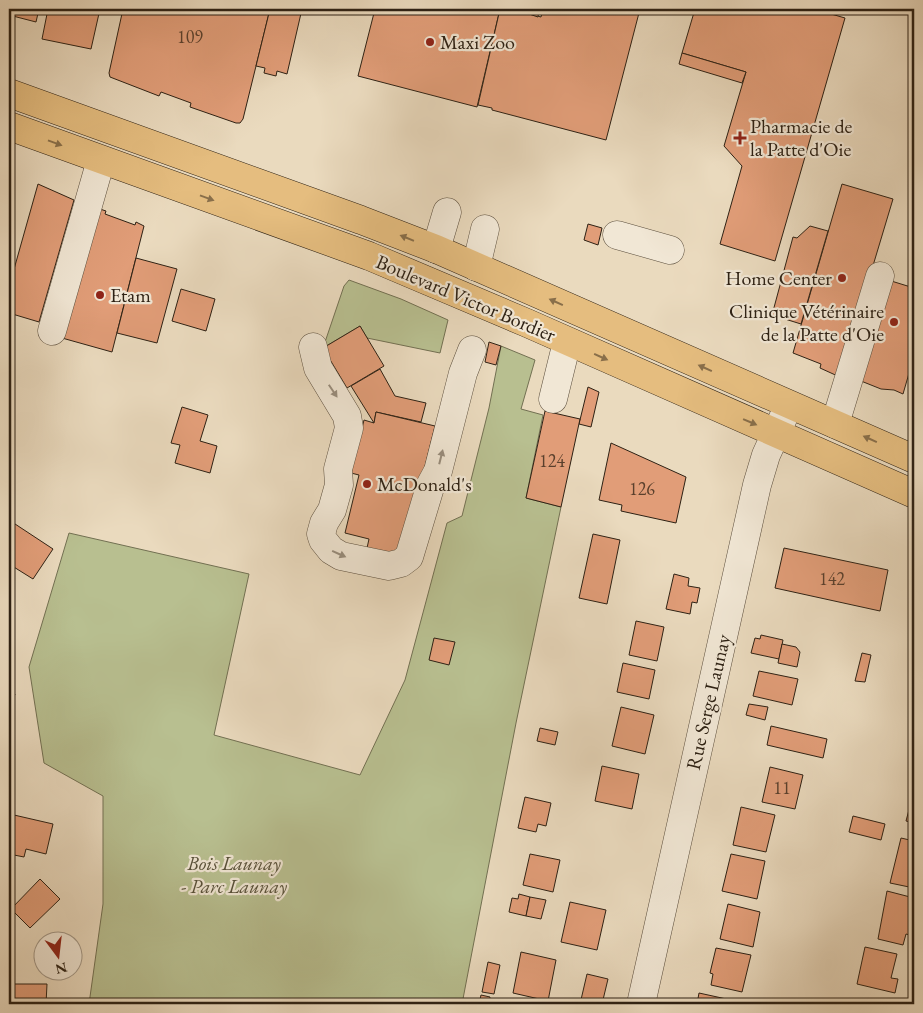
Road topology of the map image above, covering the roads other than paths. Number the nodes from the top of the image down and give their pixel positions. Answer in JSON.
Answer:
{"nodes":[{"id":1,"x":9,"y":92,"type":"edge"},
{"id":2,"x":9,"y":126,"type":"edge"},
{"id":3,"x":101,"y":160,"type":"junction"},
{"id":4,"x":447,"y":212,"type":"dead end"},
{"id":5,"x":485,"y":229,"type":"dead end"},
{"id":6,"x":616,"y":235,"type":"dead end"},
{"id":7,"x":436,"y":249,"type":"junction"},
{"id":8,"x":670,"y":250,"type":"dead end"},
{"id":9,"x":476,"y":267,"type":"junction"},
{"id":10,"x":880,"y":276,"type":"dead end"},
{"id":11,"x":52,"y":331,"type":"dead end"},
{"id":12,"x":567,"y":342,"type":"junction"},
{"id":13,"x":313,"y":347,"type":"dead end"},
{"id":14,"x":472,"y":350,"type":"dead end"},
{"id":15,"x":553,"y":399,"type":"dead end"},
{"id":16,"x":789,"y":405,"type":"junction"},
{"id":17,"x":835,"y":424,"type":"junction"},
{"id":18,"x":776,"y":433,"type":"junction"},
{"id":19,"x":914,"y":459,"type":"edge"},
{"id":20,"x":914,"y":494,"type":"edge"},
{"id":21,"x":641,"y":1004,"type":"edge"}],
"edges":[{"from":7,"to":1,"type":"main road","name":"Boulevard Victor Bordier","one_way":true},
{"from":2,"to":3,"type":"main road","name":"Boulevard Victor Bordier","one_way":true},
{"from":3,"to":11,"type":"street"},
{"from":3,"to":12,"type":"main road","name":"Boulevard Victor Bordier","one_way":true},
{"from":4,"to":7,"type":"street"},
{"from":5,"to":9,"type":"street"},
{"from":6,"to":8,"type":"street"},
{"from":7,"to":9,"type":"main road","name":"Boulevard Victor Bordier"},
{"from":16,"to":9,"type":"main road","name":"Boulevard Victor Bordier","one_way":true},
{"from":10,"to":17,"type":"street"},
{"from":12,"to":15,"type":"street"},
{"from":12,"to":18,"type":"main road","name":"Boulevard Victor Bordier","one_way":true},
{"from":13,"to":14,"type":"street","one_way":true},
{"from":16,"to":17,"type":"main road","name":"Boulevard Victor Bordier"},
{"from":16,"to":18,"type":"street","name":"Rue Serge Launay"},
{"from":19,"to":17,"type":"main road","name":"Boulevard Victor Bordier","one_way":true},
{"from":18,"to":20,"type":"main road","name":"Boulevard Victor Bordier"},
{"from":18,"to":21,"type":"street","name":"Rue Serge Launay"}]}
